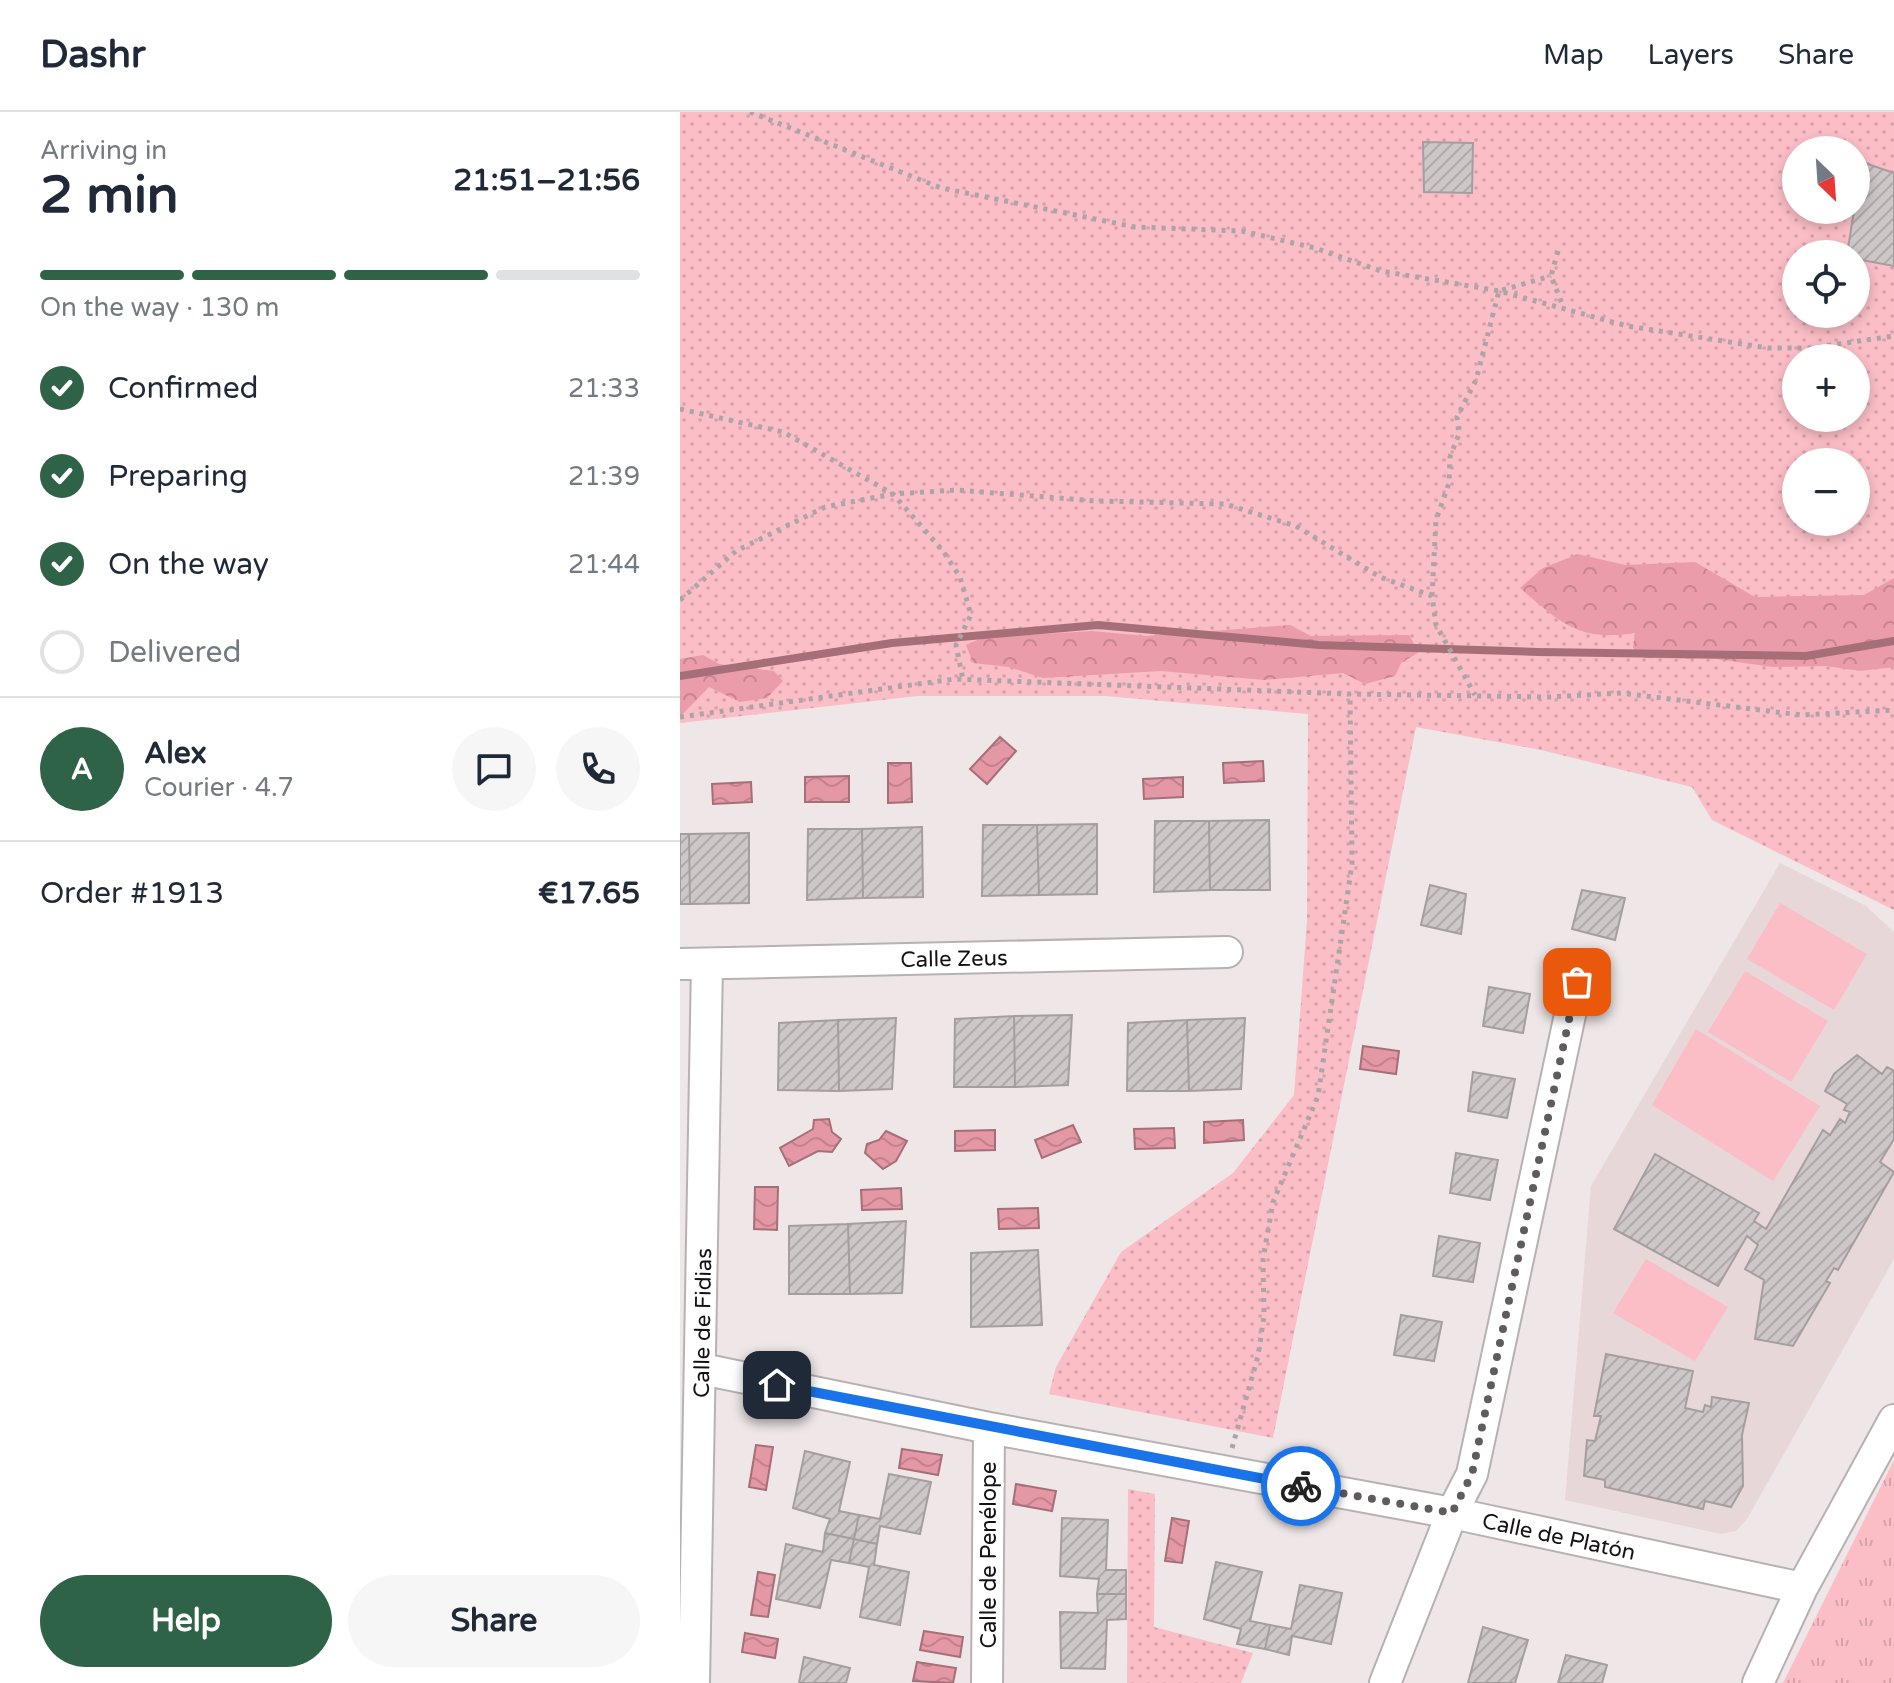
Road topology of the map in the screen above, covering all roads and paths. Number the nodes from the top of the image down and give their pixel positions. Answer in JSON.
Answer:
{"nodes":[{"id":1,"x":750,"y":112,"type":"edge"},
{"id":2,"x":1558,"y":251,"type":"dead end"},
{"id":3,"x":1551,"y":276,"type":"junction"},
{"id":4,"x":1499,"y":291,"type":"junction"},
{"id":5,"x":1563,"y":306,"type":"junction"},
{"id":6,"x":1894,"y":336,"type":"edge"},
{"id":7,"x":680,"y":409,"type":"edge"},
{"id":8,"x":893,"y":494,"type":"junction"},
{"id":9,"x":1432,"y":596,"type":"junction"},
{"id":10,"x":680,"y":600,"type":"edge"},
{"id":11,"x":963,"y":680,"type":"junction"},
{"id":12,"x":1350,"y":694,"type":"junction"},
{"id":13,"x":1475,"y":696,"type":"junction"},
{"id":14,"x":1894,"y":710,"type":"edge"},
{"id":15,"x":680,"y":717,"type":"edge"},
{"id":16,"x":1227,"y":952,"type":"dead end"},
{"id":17,"x":693,"y":964,"type":"edge"},
{"id":18,"x":1577,"y":982,"type":"dead end"},
{"id":19,"x":702,"y":1369,"type":"junction"},
{"id":20,"x":1894,"y":1420,"type":"edge"},
{"id":21,"x":989,"y":1428,"type":"junction"},
{"id":22,"x":1225,"y":1471,"type":"junction"},
{"id":23,"x":1452,"y":1513,"type":"junction"},
{"id":24,"x":1802,"y":1588,"type":"junction"},
{"id":25,"x":694,"y":1683,"type":"edge"},
{"id":26,"x":987,"y":1683,"type":"edge"},
{"id":27,"x":1385,"y":1683,"type":"edge"},
{"id":28,"x":1758,"y":1683,"type":"edge"}],
"edges":[{"from":1,"to":4,"type":"path"},
{"from":2,"to":3,"type":"path"},
{"from":3,"to":4,"type":"path"},
{"from":3,"to":5,"type":"path"},
{"from":4,"to":5,"type":"path"},
{"from":4,"to":9,"type":"path"},
{"from":5,"to":6,"type":"path"},
{"from":7,"to":8,"type":"path"},
{"from":8,"to":9,"type":"path"},
{"from":8,"to":10,"type":"path"},
{"from":8,"to":11,"type":"path"},
{"from":9,"to":13,"type":"path"},
{"from":11,"to":12,"type":"path"},
{"from":11,"to":15,"type":"path"},
{"from":12,"to":13,"type":"path"},
{"from":12,"to":22,"type":"path"},
{"from":13,"to":14,"type":"path"},
{"from":16,"to":17,"type":"street","name":"Calle Zeus"},
{"from":17,"to":19,"type":"street","name":"Calle de Fidias"},
{"from":18,"to":23,"type":"street"},
{"from":19,"to":21,"type":"street","name":"Calle de Platón"},
{"from":19,"to":25,"type":"street","name":"Calle de Fidias"},
{"from":20,"to":24,"type":"street"},
{"from":21,"to":22,"type":"street","name":"Calle de Platón"},
{"from":21,"to":26,"type":"street","name":"Calle de Penélope"},
{"from":22,"to":23,"type":"street","name":"Calle de Platón"},
{"from":23,"to":24,"type":"street","name":"Calle de Platón"},
{"from":23,"to":27,"type":"street"},
{"from":24,"to":28,"type":"street"}]}
